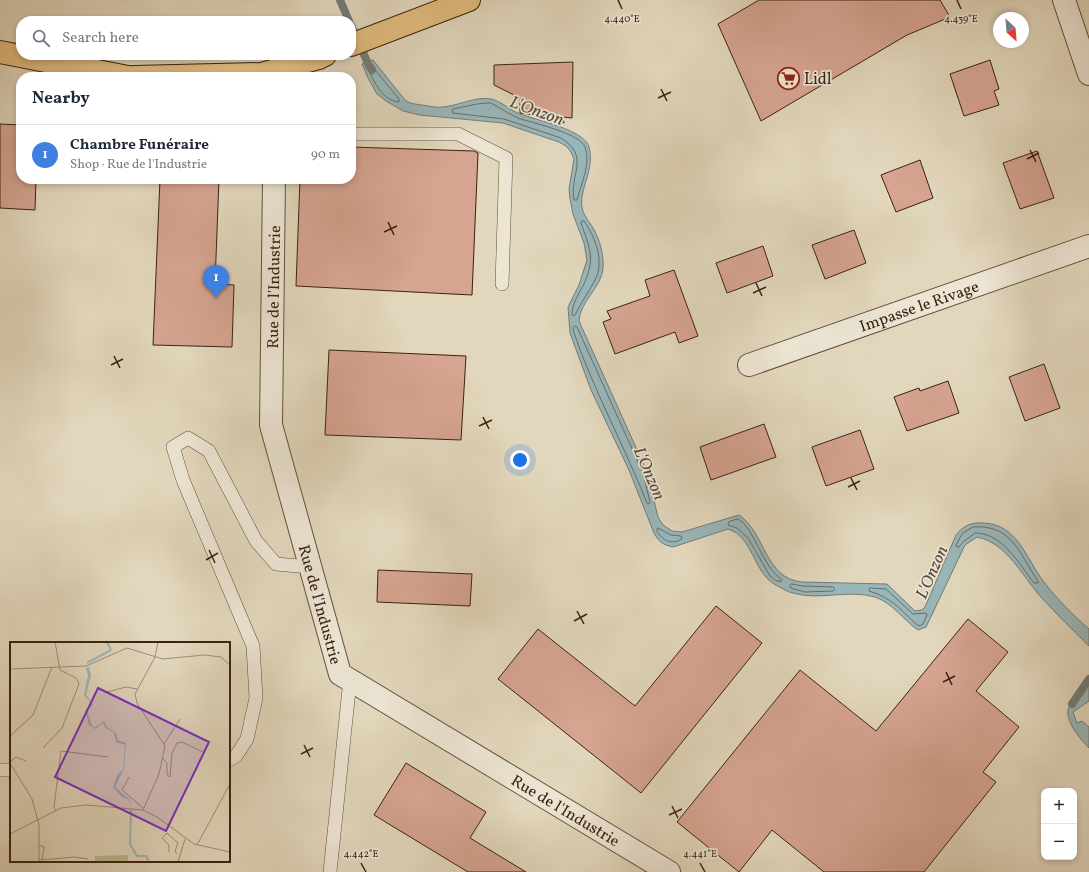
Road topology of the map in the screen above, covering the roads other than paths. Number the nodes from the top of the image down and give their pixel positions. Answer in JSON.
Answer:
{"nodes":[{"id":1,"x":469,"y":0,"type":"edge"},
{"id":2,"x":1064,"y":0,"type":"edge"},
{"id":3,"x":356,"y":43,"type":"edge"},
{"id":4,"x":0,"y":52,"type":"edge"},
{"id":5,"x":16,"y":55,"type":"edge"},
{"id":6,"x":41,"y":60,"type":"edge"},
{"id":7,"x":313,"y":60,"type":"edge"},
{"id":8,"x":102,"y":72,"type":"edge"},
{"id":9,"x":275,"y":72,"type":"edge"},
{"id":10,"x":1089,"y":74,"type":"edge"},
{"id":11,"x":356,"y":134,"type":"edge"},
{"id":12,"x":274,"y":184,"type":"edge"},
{"id":13,"x":1089,"y":246,"type":"edge"},
{"id":14,"x":502,"y":284,"type":"dead end"},
{"id":15,"x":749,"y":365,"type":"dead end"},
{"id":16,"x":310,"y":567,"type":"junction"},
{"id":17,"x":350,"y":680,"type":"junction"},
{"id":18,"x":230,"y":759,"type":"edge"},
{"id":19,"x":330,"y":872,"type":"edge"},
{"id":20,"x":669,"y":872,"type":"edge"}],
"edges":[{"from":1,"to":3,"type":"main road"},
{"from":2,"to":10,"type":"street"},
{"from":4,"to":5,"type":"main road"},
{"from":6,"to":8,"type":"main road"},
{"from":7,"to":9,"type":"main road"},
{"from":11,"to":14,"type":"lane"},
{"from":12,"to":16,"type":"street","name":"Rue de l'Industrie"},
{"from":13,"to":15,"type":"street","name":"Impasse le Rivage"},
{"from":16,"to":17,"type":"street","name":"Rue de l'Industrie"},
{"from":16,"to":18,"type":"lane"},
{"from":17,"to":19,"type":"lane"},
{"from":17,"to":20,"type":"street","name":"Rue de l'Industrie"}]}
